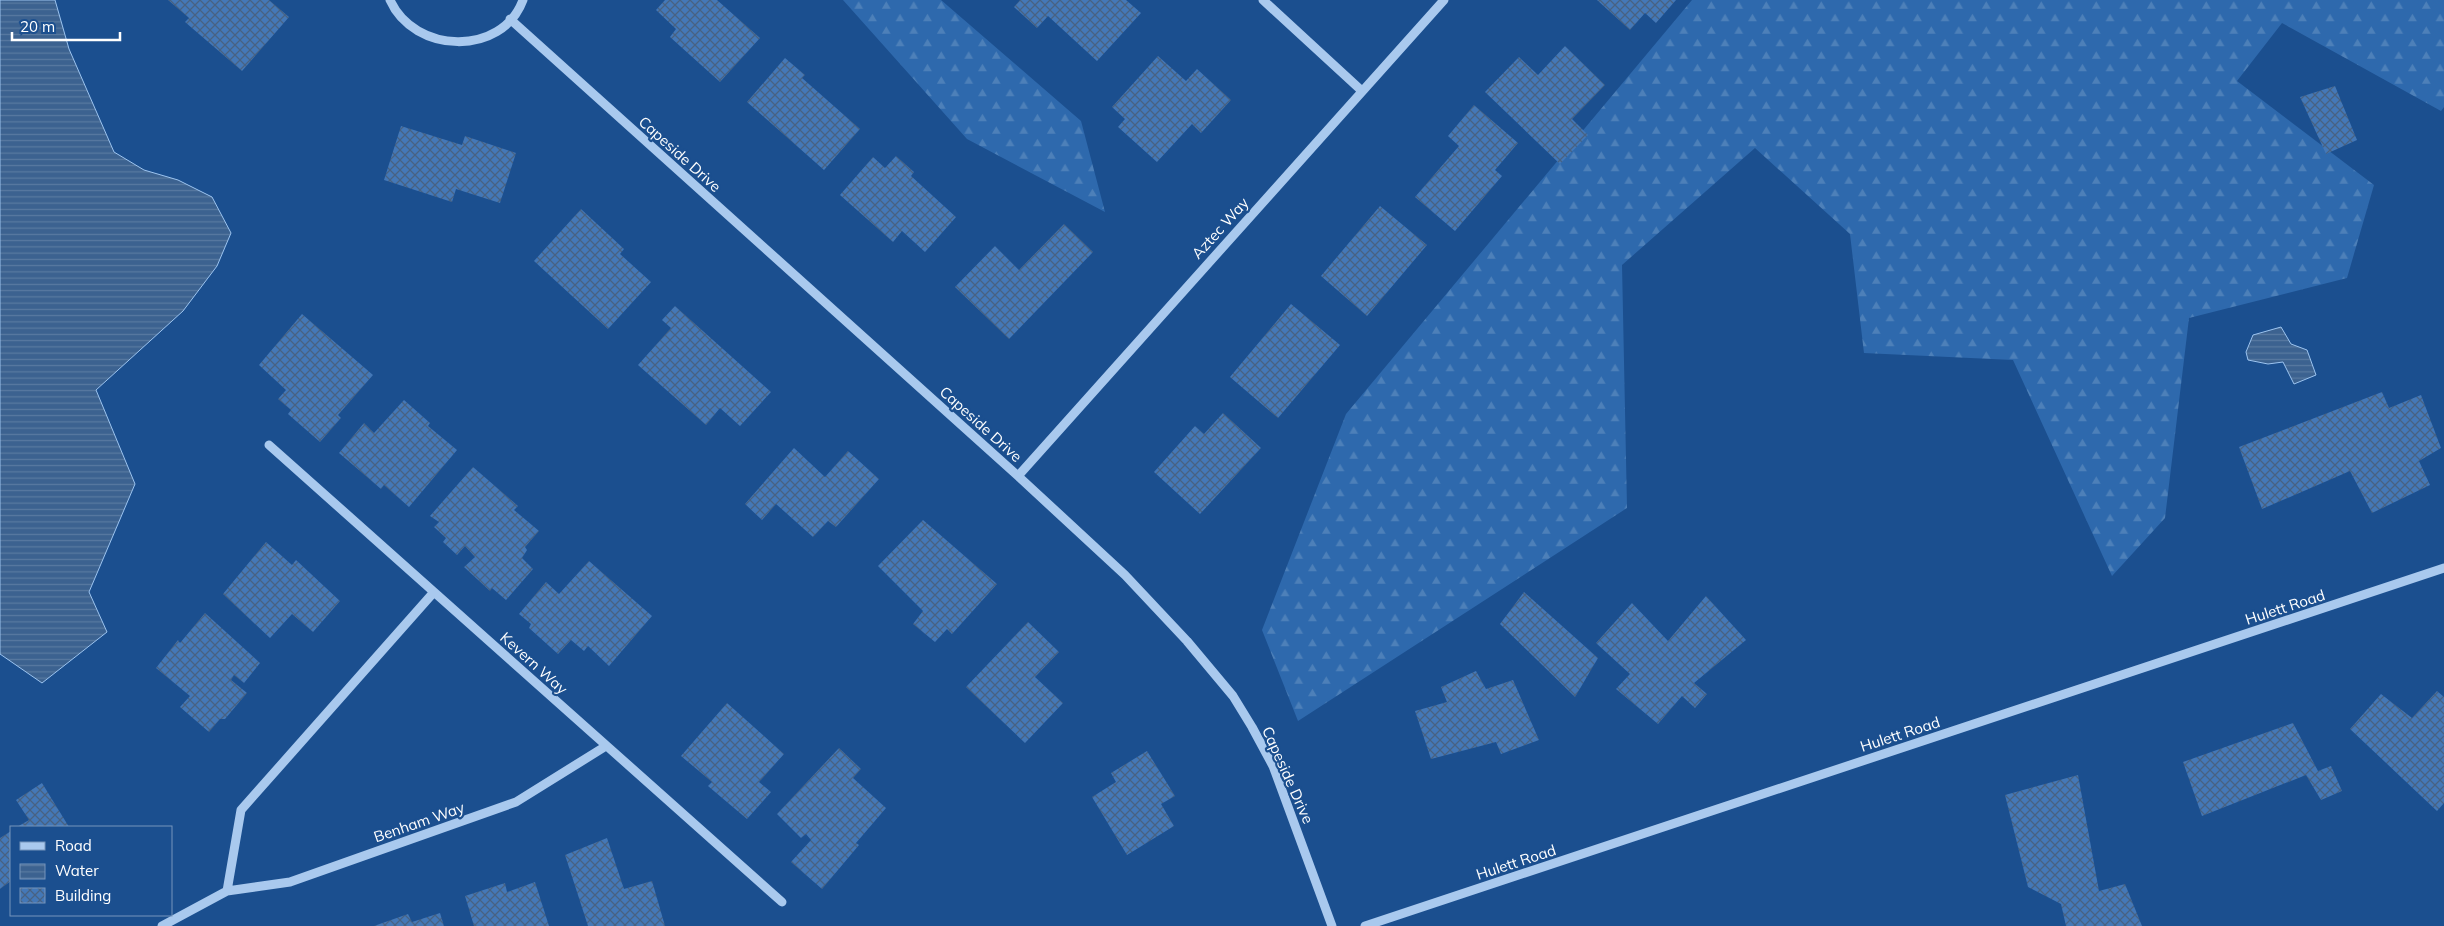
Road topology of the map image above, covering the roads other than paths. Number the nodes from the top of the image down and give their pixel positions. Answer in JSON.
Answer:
{"nodes":[{"id":1,"x":390,"y":0,"type":"edge"},
{"id":2,"x":523,"y":0,"type":"edge"},
{"id":3,"x":1263,"y":0,"type":"edge"},
{"id":4,"x":1444,"y":0,"type":"edge"},
{"id":5,"x":510,"y":19,"type":"junction"},
{"id":6,"x":1362,"y":91,"type":"junction"},
{"id":7,"x":269,"y":445,"type":"dead end"},
{"id":8,"x":1018,"y":476,"type":"junction"},
{"id":9,"x":2444,"y":568,"type":"edge"},
{"id":10,"x":434,"y":592,"type":"junction"},
{"id":11,"x":606,"y":746,"type":"junction"},
{"id":12,"x":227,"y":891,"type":"junction"},
{"id":13,"x":782,"y":902,"type":"dead end"},
{"id":14,"x":162,"y":926,"type":"edge"},
{"id":15,"x":1332,"y":926,"type":"edge"},
{"id":16,"x":1365,"y":926,"type":"edge"}],
"edges":[{"from":1,"to":5,"type":"street"},
{"from":2,"to":5,"type":"street"},
{"from":3,"to":6,"type":"street"},
{"from":4,"to":6,"type":"street","name":"Aztec Way"},
{"from":5,"to":8,"type":"street","name":"Capeside Drive"},
{"from":6,"to":8,"type":"street","name":"Aztec Way"},
{"from":7,"to":10,"type":"street","name":"Kevern Way"},
{"from":8,"to":15,"type":"street","name":"Capeside Drive"},
{"from":9,"to":16,"type":"street","name":"Hulett Road"},
{"from":10,"to":11,"type":"street","name":"Kevern Way"},
{"from":10,"to":12,"type":"street"},
{"from":11,"to":12,"type":"street","name":"Benham Way"},
{"from":11,"to":13,"type":"street","name":"Kevern Way"},
{"from":12,"to":14,"type":"street","name":"Benham Way"}]}
